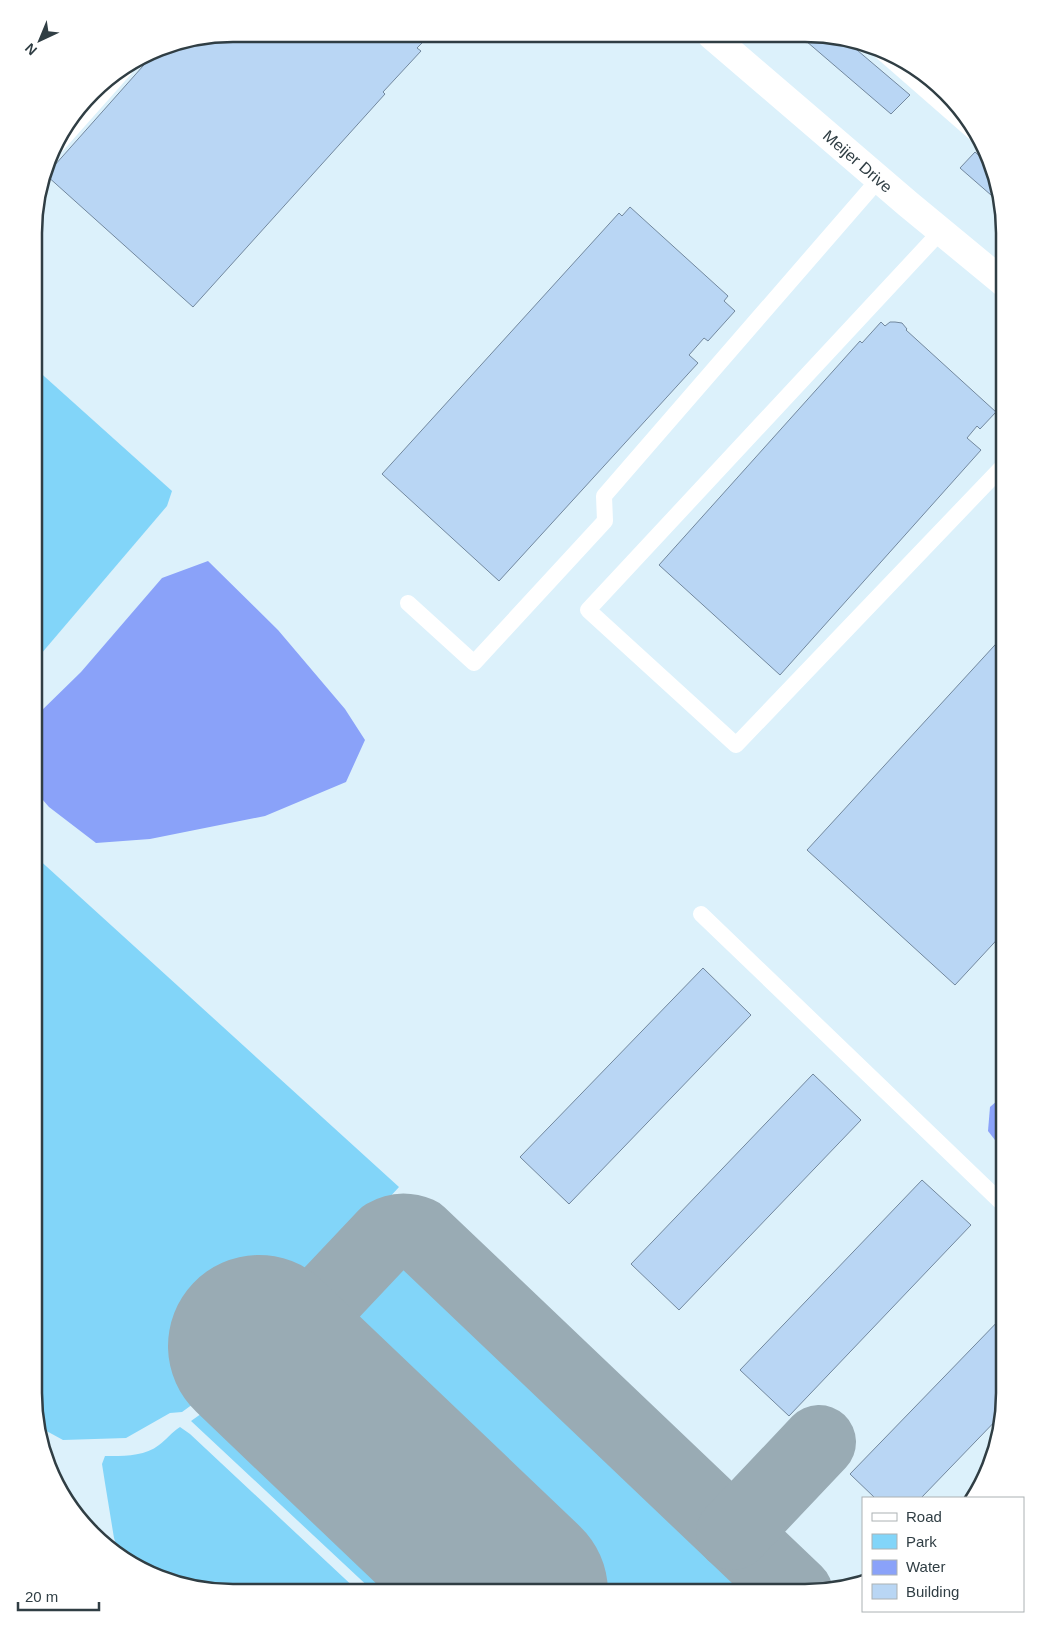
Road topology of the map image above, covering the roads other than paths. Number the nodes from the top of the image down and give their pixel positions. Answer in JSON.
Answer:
{"nodes":[{"id":1,"x":719,"y":42,"type":"edge"},
{"id":2,"x":898,"y":66,"type":"edge"},
{"id":3,"x":104,"y":93,"type":"edge"},
{"id":4,"x":81,"y":119,"type":"edge"},
{"id":5,"x":960,"y":121,"type":"edge"},
{"id":6,"x":879,"y":179,"type":"junction"},
{"id":7,"x":941,"y":231,"type":"junction"},
{"id":8,"x":996,"y":277,"type":"edge"},
{"id":9,"x":996,"y":473,"type":"edge"},
{"id":10,"x":408,"y":603,"type":"dead end"},
{"id":11,"x":701,"y":914,"type":"dead end"},
{"id":12,"x":996,"y":1197,"type":"edge"}],
"edges":[{"from":1,"to":6,"type":"street","name":"Meijer Drive"},
{"from":2,"to":5,"type":"lane"},
{"from":3,"to":4,"type":"lane"},
{"from":6,"to":7,"type":"street","name":"Meijer Drive"},
{"from":6,"to":10,"type":"lane"},
{"from":7,"to":8,"type":"street","name":"Meijer Drive"},
{"from":7,"to":9,"type":"lane"},
{"from":11,"to":12,"type":"lane"}]}
